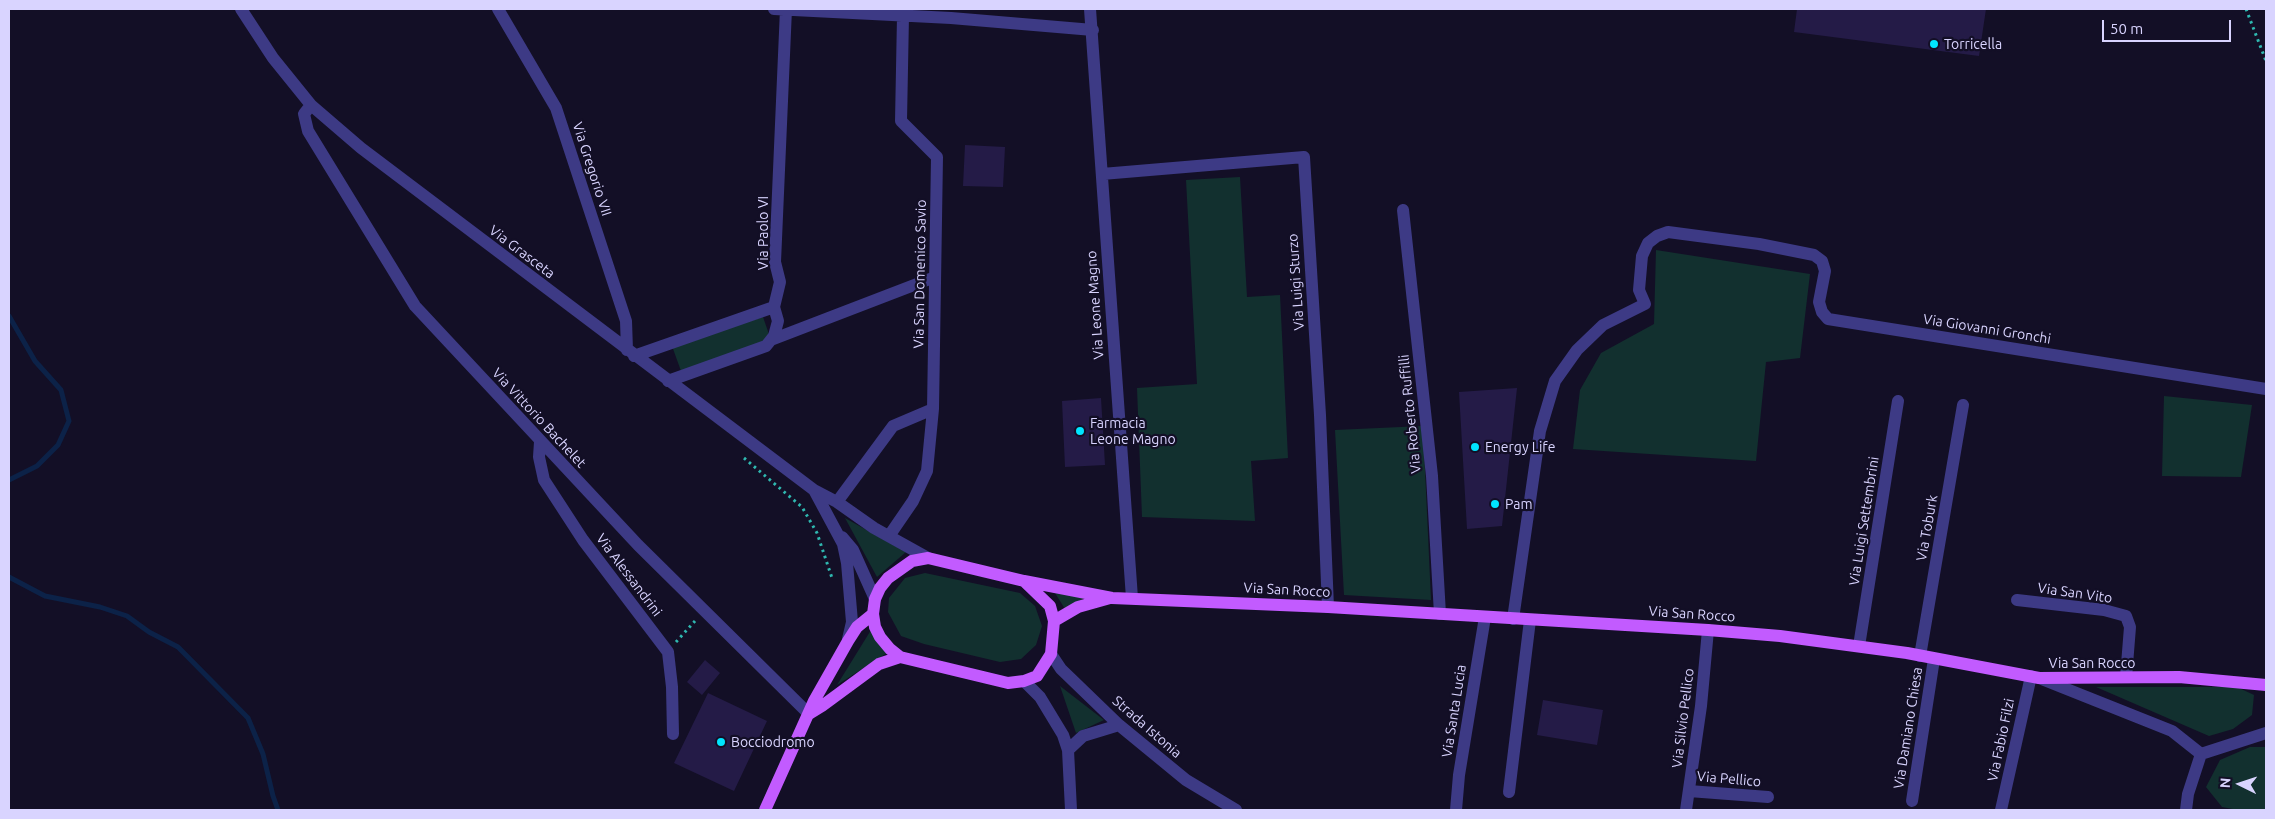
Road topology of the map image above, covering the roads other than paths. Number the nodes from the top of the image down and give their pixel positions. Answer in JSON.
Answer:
{"nodes":[{"id":1,"x":241,"y":9,"type":"edge"},
{"id":2,"x":498,"y":9,"type":"edge"},
{"id":3,"x":774,"y":9,"type":"edge"},
{"id":4,"x":786,"y":9,"type":"edge"},
{"id":5,"x":1090,"y":9,"type":"edge"},
{"id":6,"x":875,"y":11,"type":"edge"},
{"id":7,"x":904,"y":16,"type":"junction"},
{"id":8,"x":1093,"y":30,"type":"junction"},
{"id":9,"x":311,"y":105,"type":"junction"},
{"id":10,"x":1102,"y":174,"type":"junction"},
{"id":11,"x":1403,"y":210,"type":"dead end"},
{"id":12,"x":935,"y":278,"type":"junction"},
{"id":13,"x":774,"y":307,"type":"junction"},
{"id":14,"x":771,"y":340,"type":"junction"},
{"id":15,"x":630,"y":353,"type":"junction"},
{"id":16,"x":668,"y":381,"type":"junction"},
{"id":17,"x":2266,"y":389,"type":"edge"},
{"id":18,"x":1898,"y":401,"type":"dead end"},
{"id":19,"x":1963,"y":405,"type":"dead end"},
{"id":20,"x":933,"y":409,"type":"junction"},
{"id":21,"x":540,"y":442,"type":"junction"},
{"id":22,"x":814,"y":490,"type":"junction"},
{"id":23,"x":836,"y":502,"type":"junction"},
{"id":24,"x":837,"y":531,"type":"junction"},
{"id":25,"x":889,"y":536,"type":"junction"},
{"id":26,"x":928,"y":558,"type":"junction"},
{"id":27,"x":1024,"y":581,"type":"junction"},
{"id":28,"x":1112,"y":598,"type":"junction"},
{"id":29,"x":1132,"y":598,"type":"junction"},
{"id":30,"x":875,"y":599,"type":"junction"},
{"id":31,"x":2016,"y":600,"type":"dead end"},
{"id":32,"x":1328,"y":607,"type":"junction"},
{"id":33,"x":873,"y":614,"type":"junction"},
{"id":34,"x":1440,"y":614,"type":"junction"},
{"id":35,"x":1485,"y":616,"type":"junction"},
{"id":36,"x":1513,"y":619,"type":"junction"},
{"id":37,"x":1054,"y":620,"type":"junction"},
{"id":38,"x":1530,"y":620,"type":"junction"},
{"id":39,"x":1708,"y":630,"type":"junction"},
{"id":40,"x":848,"y":641,"type":"junction"},
{"id":41,"x":1859,"y":646,"type":"junction"},
{"id":42,"x":1051,"y":654,"type":"junction"},
{"id":43,"x":900,"y":656,"type":"junction"},
{"id":44,"x":1920,"y":656,"type":"junction"},
{"id":45,"x":1934,"y":659,"type":"junction"},
{"id":46,"x":2035,"y":677,"type":"junction"},
{"id":47,"x":2126,"y":677,"type":"junction"},
{"id":48,"x":1024,"y":681,"type":"junction"},
{"id":49,"x":2266,"y":685,"type":"edge"},
{"id":50,"x":809,"y":714,"type":"junction"},
{"id":51,"x":1119,"y":725,"type":"junction"},
{"id":52,"x":2266,"y":733,"type":"edge"},
{"id":53,"x":673,"y":734,"type":"dead end"},
{"id":54,"x":1068,"y":750,"type":"junction"},
{"id":55,"x":2200,"y":754,"type":"junction"},
{"id":56,"x":1689,"y":791,"type":"junction"},
{"id":57,"x":1509,"y":792,"type":"dead end"},
{"id":58,"x":1768,"y":797,"type":"dead end"},
{"id":59,"x":1912,"y":801,"type":"dead end"},
{"id":60,"x":765,"y":810,"type":"edge"},
{"id":61,"x":1071,"y":810,"type":"edge"},
{"id":62,"x":1236,"y":810,"type":"edge"},
{"id":63,"x":1456,"y":810,"type":"edge"},
{"id":64,"x":1686,"y":810,"type":"edge"},
{"id":65,"x":2001,"y":810,"type":"edge"},
{"id":66,"x":2186,"y":810,"type":"edge"}],
"edges":[{"from":1,"to":9,"type":"street","name":"Via Grasceta"},
{"from":2,"to":15,"type":"street","name":"Via Gregorio VII"},
{"from":3,"to":4,"type":"street"},
{"from":4,"to":6,"type":"street"},
{"from":4,"to":13,"type":"street","name":"Via Paolo VI"},
{"from":5,"to":8,"type":"street","name":"Via Leone Magno"},
{"from":6,"to":7,"type":"street"},
{"from":7,"to":8,"type":"street"},
{"from":7,"to":12,"type":"street","name":"Via San Domenico Savio"},
{"from":8,"to":10,"type":"street","name":"Via Leone Magno"},
{"from":9,"to":15,"type":"street","name":"Via Grasceta"},
{"from":9,"to":21,"type":"street","name":"Via Vittorio Bachelet"},
{"from":10,"to":29,"type":"street","name":"Via Leone Magno"},
{"from":10,"to":32,"type":"street","name":"Via Luigi Sturzo"},
{"from":11,"to":34,"type":"street","name":"Via Roberto Ruffilli"},
{"from":12,"to":14,"type":"street"},
{"from":12,"to":20,"type":"street","name":"Via San Domenico Savio"},
{"from":13,"to":14,"type":"street","name":"Via Paolo VI"},
{"from":13,"to":15,"type":"street"},
{"from":14,"to":16,"type":"street"},
{"from":15,"to":16,"type":"street","name":"Via Grasceta"},
{"from":16,"to":22,"type":"street","name":"Via Grasceta"},
{"from":17,"to":36,"type":"street","name":"Via Giovanni Gronchi"},
{"from":18,"to":41,"type":"street","name":"Via Luigi Settembrini"},
{"from":19,"to":44,"type":"street","name":"Via Toburk"},
{"from":20,"to":23,"type":"street"},
{"from":20,"to":25,"type":"street","name":"Via San Domenico Savio"},
{"from":21,"to":50,"type":"street","name":"Via Vittorio Bachelet"},
{"from":21,"to":53,"type":"street","name":"Via Alessandrini"},
{"from":22,"to":23,"type":"street","name":"Via Grasceta"},
{"from":22,"to":24,"type":"street"},
{"from":23,"to":25,"type":"street","name":"Via Grasceta"},
{"from":24,"to":30,"type":"street"},
{"from":24,"to":40,"type":"street"},
{"from":25,"to":26,"type":"street","name":"Via Grasceta"},
{"from":26,"to":27,"type":"main road"},
{"from":26,"to":30,"type":"main road"},
{"from":27,"to":28,"type":"main road"},
{"from":27,"to":37,"type":"main road"},
{"from":28,"to":29,"type":"main road","name":"Via San Rocco"},
{"from":28,"to":37,"type":"main road"},
{"from":29,"to":32,"type":"main road","name":"Via San Rocco"},
{"from":30,"to":33,"type":"main road"},
{"from":31,"to":47,"type":"street","name":"Via San Vito"},
{"from":32,"to":34,"type":"main road","name":"Via San Rocco"},
{"from":33,"to":40,"type":"main road"},
{"from":33,"to":43,"type":"main road"},
{"from":34,"to":35,"type":"main road","name":"Via San Rocco"},
{"from":35,"to":36,"type":"main road","name":"Via San Rocco"},
{"from":35,"to":63,"type":"street","name":"Via Santa Lucia"},
{"from":36,"to":38,"type":"main road","name":"Via San Rocco"},
{"from":37,"to":42,"type":"main road"},
{"from":38,"to":39,"type":"main road","name":"Via San Rocco"},
{"from":38,"to":57,"type":"street"},
{"from":39,"to":41,"type":"main road","name":"Via San Rocco"},
{"from":39,"to":56,"type":"street","name":"Via Silvio Pellico"},
{"from":40,"to":50,"type":"main road"},
{"from":41,"to":44,"type":"main road","name":"Via San Rocco"},
{"from":42,"to":48,"type":"main road"},
{"from":42,"to":51,"type":"street","name":"Strada Istonia"},
{"from":43,"to":48,"type":"main road"},
{"from":43,"to":50,"type":"main road"},
{"from":44,"to":45,"type":"main road","name":"Via San Rocco"},
{"from":45,"to":46,"type":"main road","name":"Via San Rocco"},
{"from":45,"to":59,"type":"street","name":"Via Damiano Chiesa"},
{"from":46,"to":47,"type":"main road","name":"Via San Rocco"},
{"from":46,"to":55,"type":"street"},
{"from":46,"to":65,"type":"street","name":"Via Fabio Filzi"},
{"from":47,"to":49,"type":"main road","name":"Via San Rocco"},
{"from":48,"to":54,"type":"street"},
{"from":50,"to":60,"type":"main road"},
{"from":51,"to":54,"type":"street"},
{"from":51,"to":62,"type":"street","name":"Strada Istonia"},
{"from":52,"to":55,"type":"street"},
{"from":54,"to":61,"type":"street"},
{"from":55,"to":66,"type":"street"},
{"from":56,"to":58,"type":"street","name":"Via Pellico"},
{"from":56,"to":64,"type":"street","name":"Via Silvio Pellico"}]}
